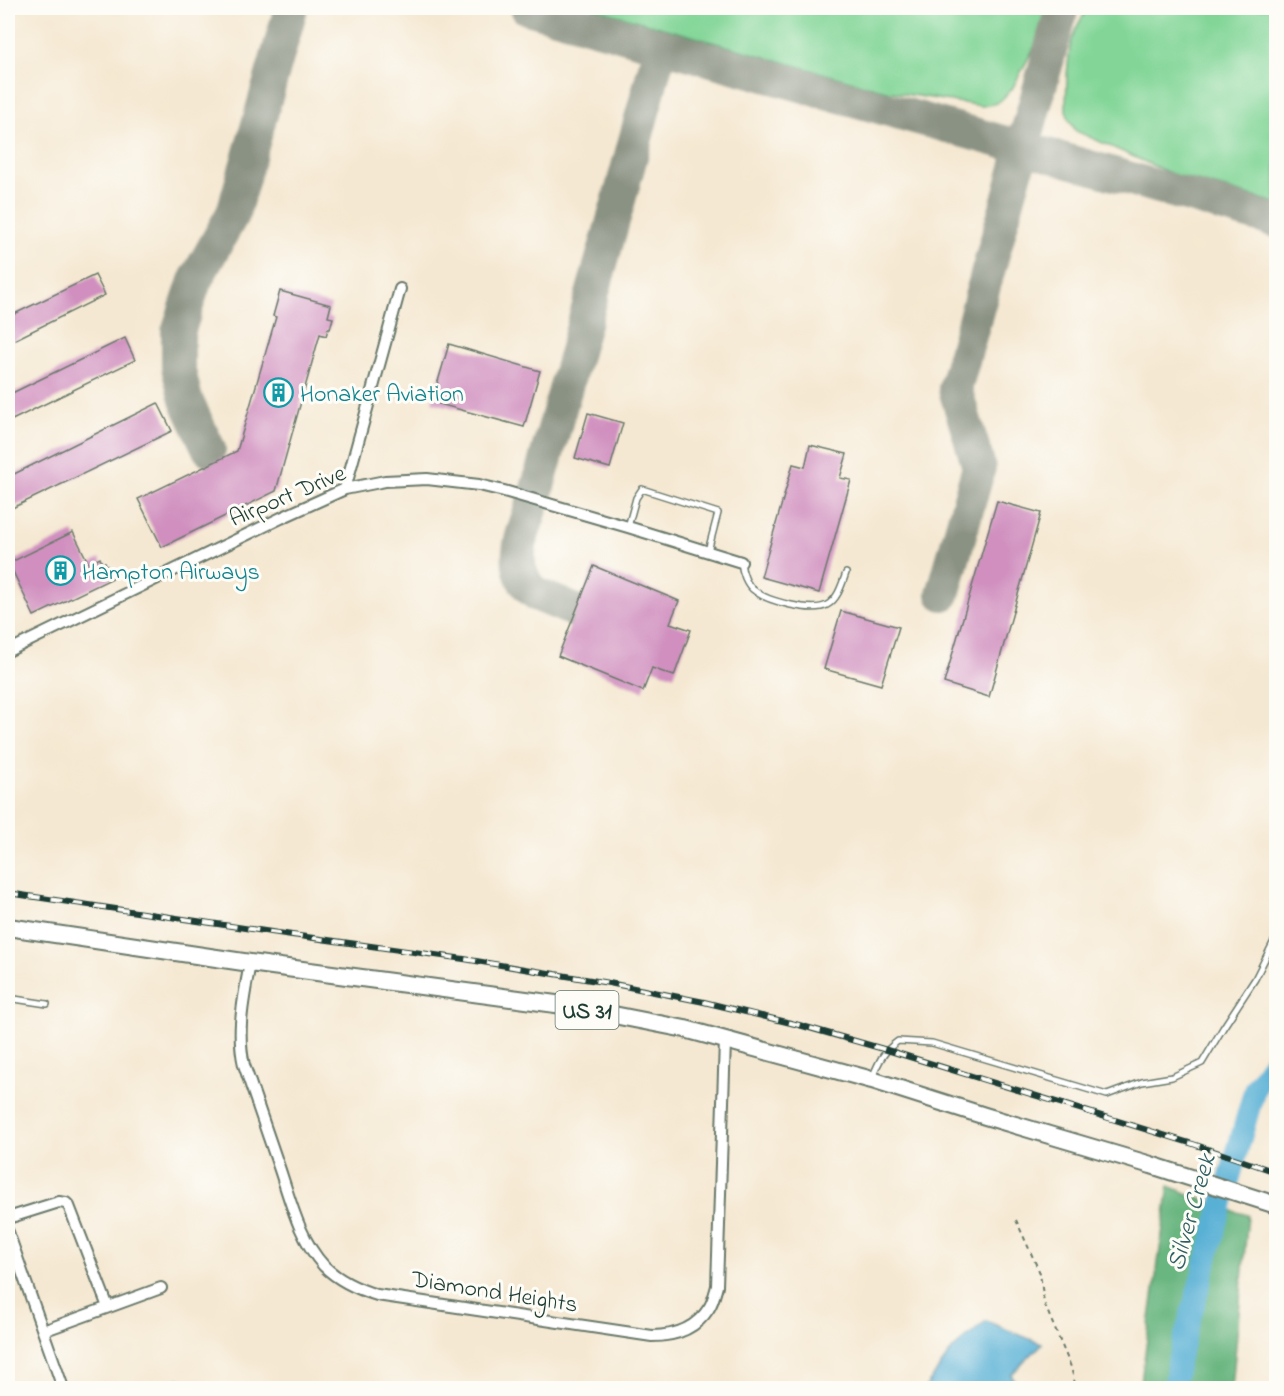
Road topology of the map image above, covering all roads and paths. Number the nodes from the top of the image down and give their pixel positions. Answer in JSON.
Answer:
{"nodes":[{"id":1,"x":400,"y":288,"type":"dead end"},
{"id":2,"x":345,"y":489,"type":"junction"},
{"id":3,"x":628,"y":527,"type":"junction"},
{"id":4,"x":708,"y":551,"type":"junction"},
{"id":5,"x":741,"y":562,"type":"joint"},
{"id":6,"x":846,"y":573,"type":"dead end"},
{"id":7,"x":8,"y":651,"type":"edge"},
{"id":8,"x":8,"y":927,"type":"edge"},
{"id":9,"x":1273,"y":943,"type":"dead end"},
{"id":10,"x":250,"y":963,"type":"junction"},
{"id":11,"x":8,"y":998,"type":"edge"},
{"id":12,"x":47,"y":1004,"type":"dead end"},
{"id":13,"x":725,"y":1041,"type":"junction"},
{"id":14,"x":872,"y":1080,"type":"junction"},
{"id":15,"x":1276,"y":1204,"type":"edge"},
{"id":16,"x":8,"y":1218,"type":"edge"},
{"id":17,"x":1016,"y":1220,"type":"dead end"},
{"id":18,"x":8,"y":1232,"type":"edge"},
{"id":19,"x":161,"y":1287,"type":"dead end"},
{"id":20,"x":108,"y":1307,"type":"junction"},
{"id":21,"x":43,"y":1331,"type":"junction"},
{"id":22,"x":63,"y":1385,"type":"dead end"},
{"id":23,"x":1076,"y":1389,"type":"edge"}],
"edges":[{"from":1,"to":2,"type":"street"},
{"from":2,"to":3,"type":"street","name":"Airport Drive"},
{"from":2,"to":7,"type":"street","name":"Airport Drive"},
{"from":3,"to":4,"type":"street","name":"Airport Drive"},
{"from":3,"to":4,"type":"lane"},
{"from":4,"to":5,"type":"street","name":"Airport Drive"},
{"from":5,"to":6,"type":"lane"},
{"from":8,"to":10,"type":"main road","number":"US 31"},
{"from":9,"to":14,"type":"lane"},
{"from":10,"to":13,"type":"main road","number":"US 31"},
{"from":10,"to":13,"type":"street","name":"Diamond Heights"},
{"from":11,"to":12,"type":"lane"},
{"from":13,"to":14,"type":"main road","number":"US 31"},
{"from":14,"to":15,"type":"main road","number":"US 31"},
{"from":16,"to":20,"type":"street"},
{"from":17,"to":23,"type":"path"},
{"from":18,"to":21,"type":"street"},
{"from":19,"to":20,"type":"street"},
{"from":20,"to":21,"type":"street"},
{"from":21,"to":22,"type":"street"}]}
